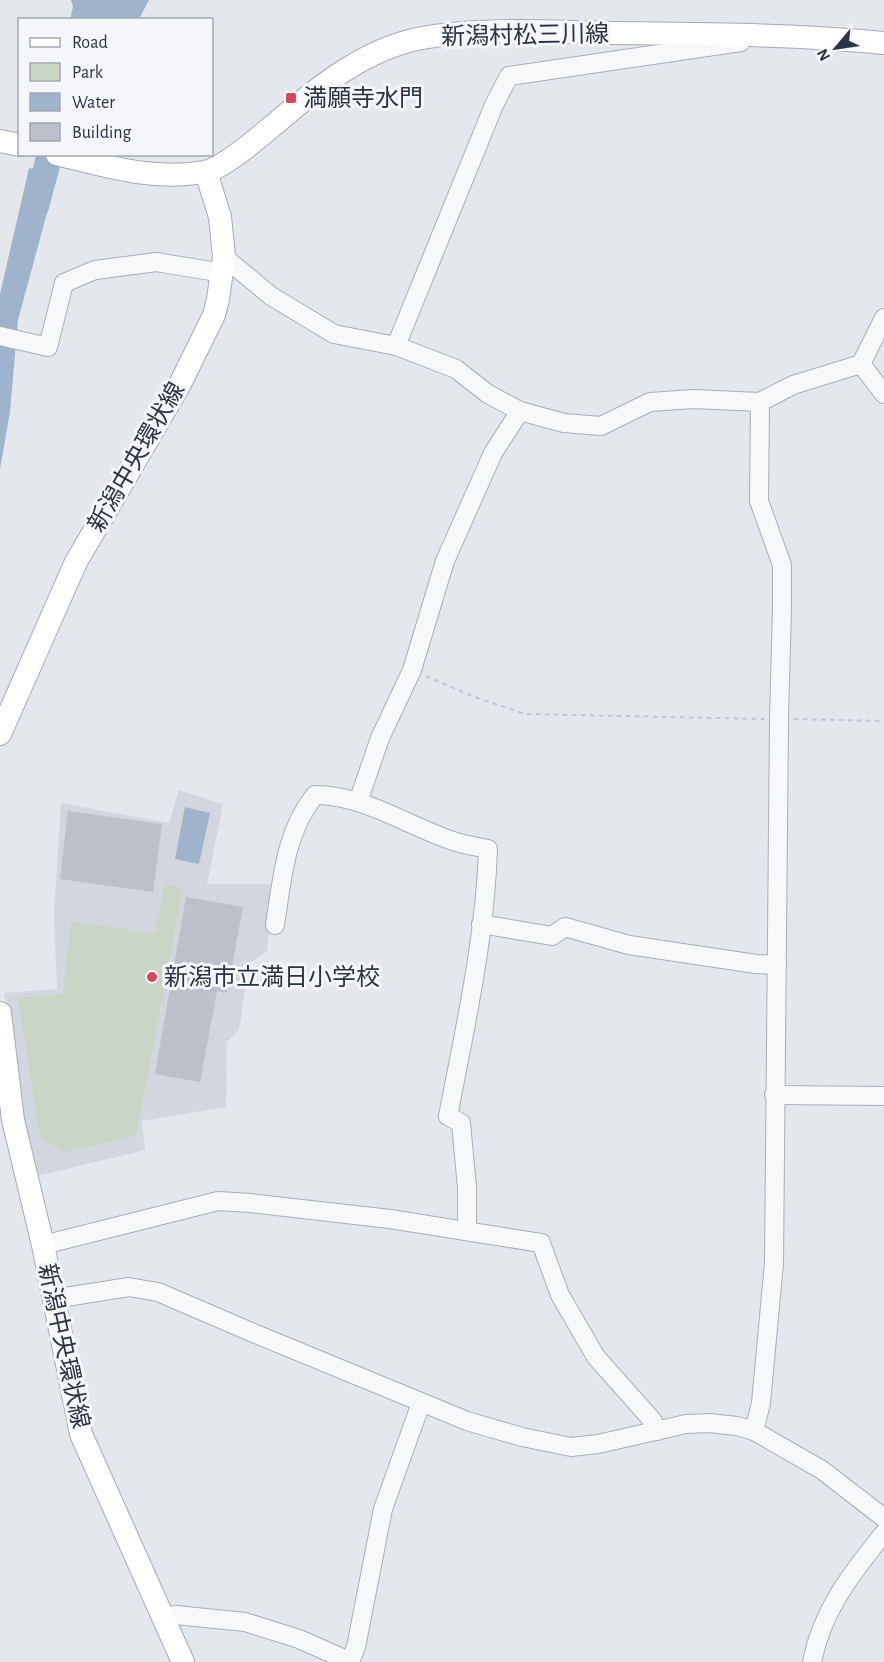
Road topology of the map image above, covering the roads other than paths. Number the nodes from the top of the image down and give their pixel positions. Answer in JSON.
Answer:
{"nodes":[{"id":1,"x":784,"y":36,"type":"junction"},
{"id":2,"x":884,"y":43,"type":"edge"},
{"id":3,"x":0,"y":141,"type":"edge"},
{"id":4,"x":18,"y":146,"type":"edge"},
{"id":5,"x":65,"y":156,"type":"edge"},
{"id":6,"x":206,"y":172,"type":"junction"},
{"id":7,"x":224,"y":265,"type":"junction"},
{"id":8,"x":884,"y":318,"type":"edge"},
{"id":9,"x":0,"y":336,"type":"edge"},
{"id":10,"x":396,"y":346,"type":"junction"},
{"id":11,"x":861,"y":364,"type":"junction"},
{"id":12,"x":884,"y":394,"type":"edge"},
{"id":13,"x":760,"y":402,"type":"junction"},
{"id":14,"x":520,"y":411,"type":"junction"},
{"id":15,"x":0,"y":734,"type":"edge"},
{"id":16,"x":358,"y":802,"type":"junction"},
{"id":17,"x":481,"y":924,"type":"junction"},
{"id":18,"x":275,"y":926,"type":"dead end"},
{"id":19,"x":777,"y":965,"type":"junction"},
{"id":20,"x":0,"y":1013,"type":"edge"},
{"id":21,"x":774,"y":1095,"type":"junction"},
{"id":22,"x":884,"y":1096,"type":"edge"},
{"id":23,"x":467,"y":1230,"type":"junction"},
{"id":24,"x":43,"y":1245,"type":"junction"},
{"id":25,"x":53,"y":1299,"type":"junction"},
{"id":26,"x":421,"y":1403,"type":"junction"},
{"id":27,"x":657,"y":1431,"type":"junction"},
{"id":28,"x":754,"y":1431,"type":"junction"},
{"id":29,"x":884,"y":1518,"type":"edge"},
{"id":30,"x":884,"y":1533,"type":"edge"},
{"id":31,"x":164,"y":1617,"type":"junction"},
{"id":32,"x":183,"y":1662,"type":"edge"},
{"id":33,"x":350,"y":1662,"type":"edge"},
{"id":34,"x":812,"y":1662,"type":"edge"}],
"edges":[{"from":1,"to":2,"type":"main road","name":"新潟村松三川線"},
{"from":1,"to":6,"type":"main road","name":"新潟村松三川線"},
{"from":1,"to":10,"type":"street"},
{"from":3,"to":4,"type":"main road"},
{"from":5,"to":6,"type":"main road"},
{"from":6,"to":7,"type":"main road","name":"新潟中央環状線"},
{"from":7,"to":9,"type":"street"},
{"from":7,"to":10,"type":"street"},
{"from":7,"to":15,"type":"main road","name":"新潟中央環状線"},
{"from":8,"to":11,"type":"street"},
{"from":10,"to":14,"type":"street"},
{"from":11,"to":12,"type":"street"},
{"from":11,"to":13,"type":"street"},
{"from":13,"to":14,"type":"street"},
{"from":13,"to":19,"type":"street"},
{"from":14,"to":16,"type":"street"},
{"from":16,"to":17,"type":"street"},
{"from":16,"to":18,"type":"street"},
{"from":17,"to":19,"type":"street"},
{"from":17,"to":23,"type":"street"},
{"from":19,"to":21,"type":"street"},
{"from":20,"to":24,"type":"main road","name":"新潟中央環状線"},
{"from":21,"to":22,"type":"street"},
{"from":21,"to":28,"type":"street"},
{"from":23,"to":24,"type":"street"},
{"from":23,"to":27,"type":"street"},
{"from":24,"to":25,"type":"main road","name":"新潟中央環状線"},
{"from":25,"to":26,"type":"street"},
{"from":25,"to":31,"type":"main road","name":"新潟中央環状線"},
{"from":26,"to":27,"type":"street"},
{"from":26,"to":33,"type":"street"},
{"from":27,"to":28,"type":"street"},
{"from":28,"to":29,"type":"street"},
{"from":30,"to":34,"type":"street"},
{"from":31,"to":32,"type":"main road","name":"新潟中央環状線"},
{"from":31,"to":33,"type":"street"}]}
